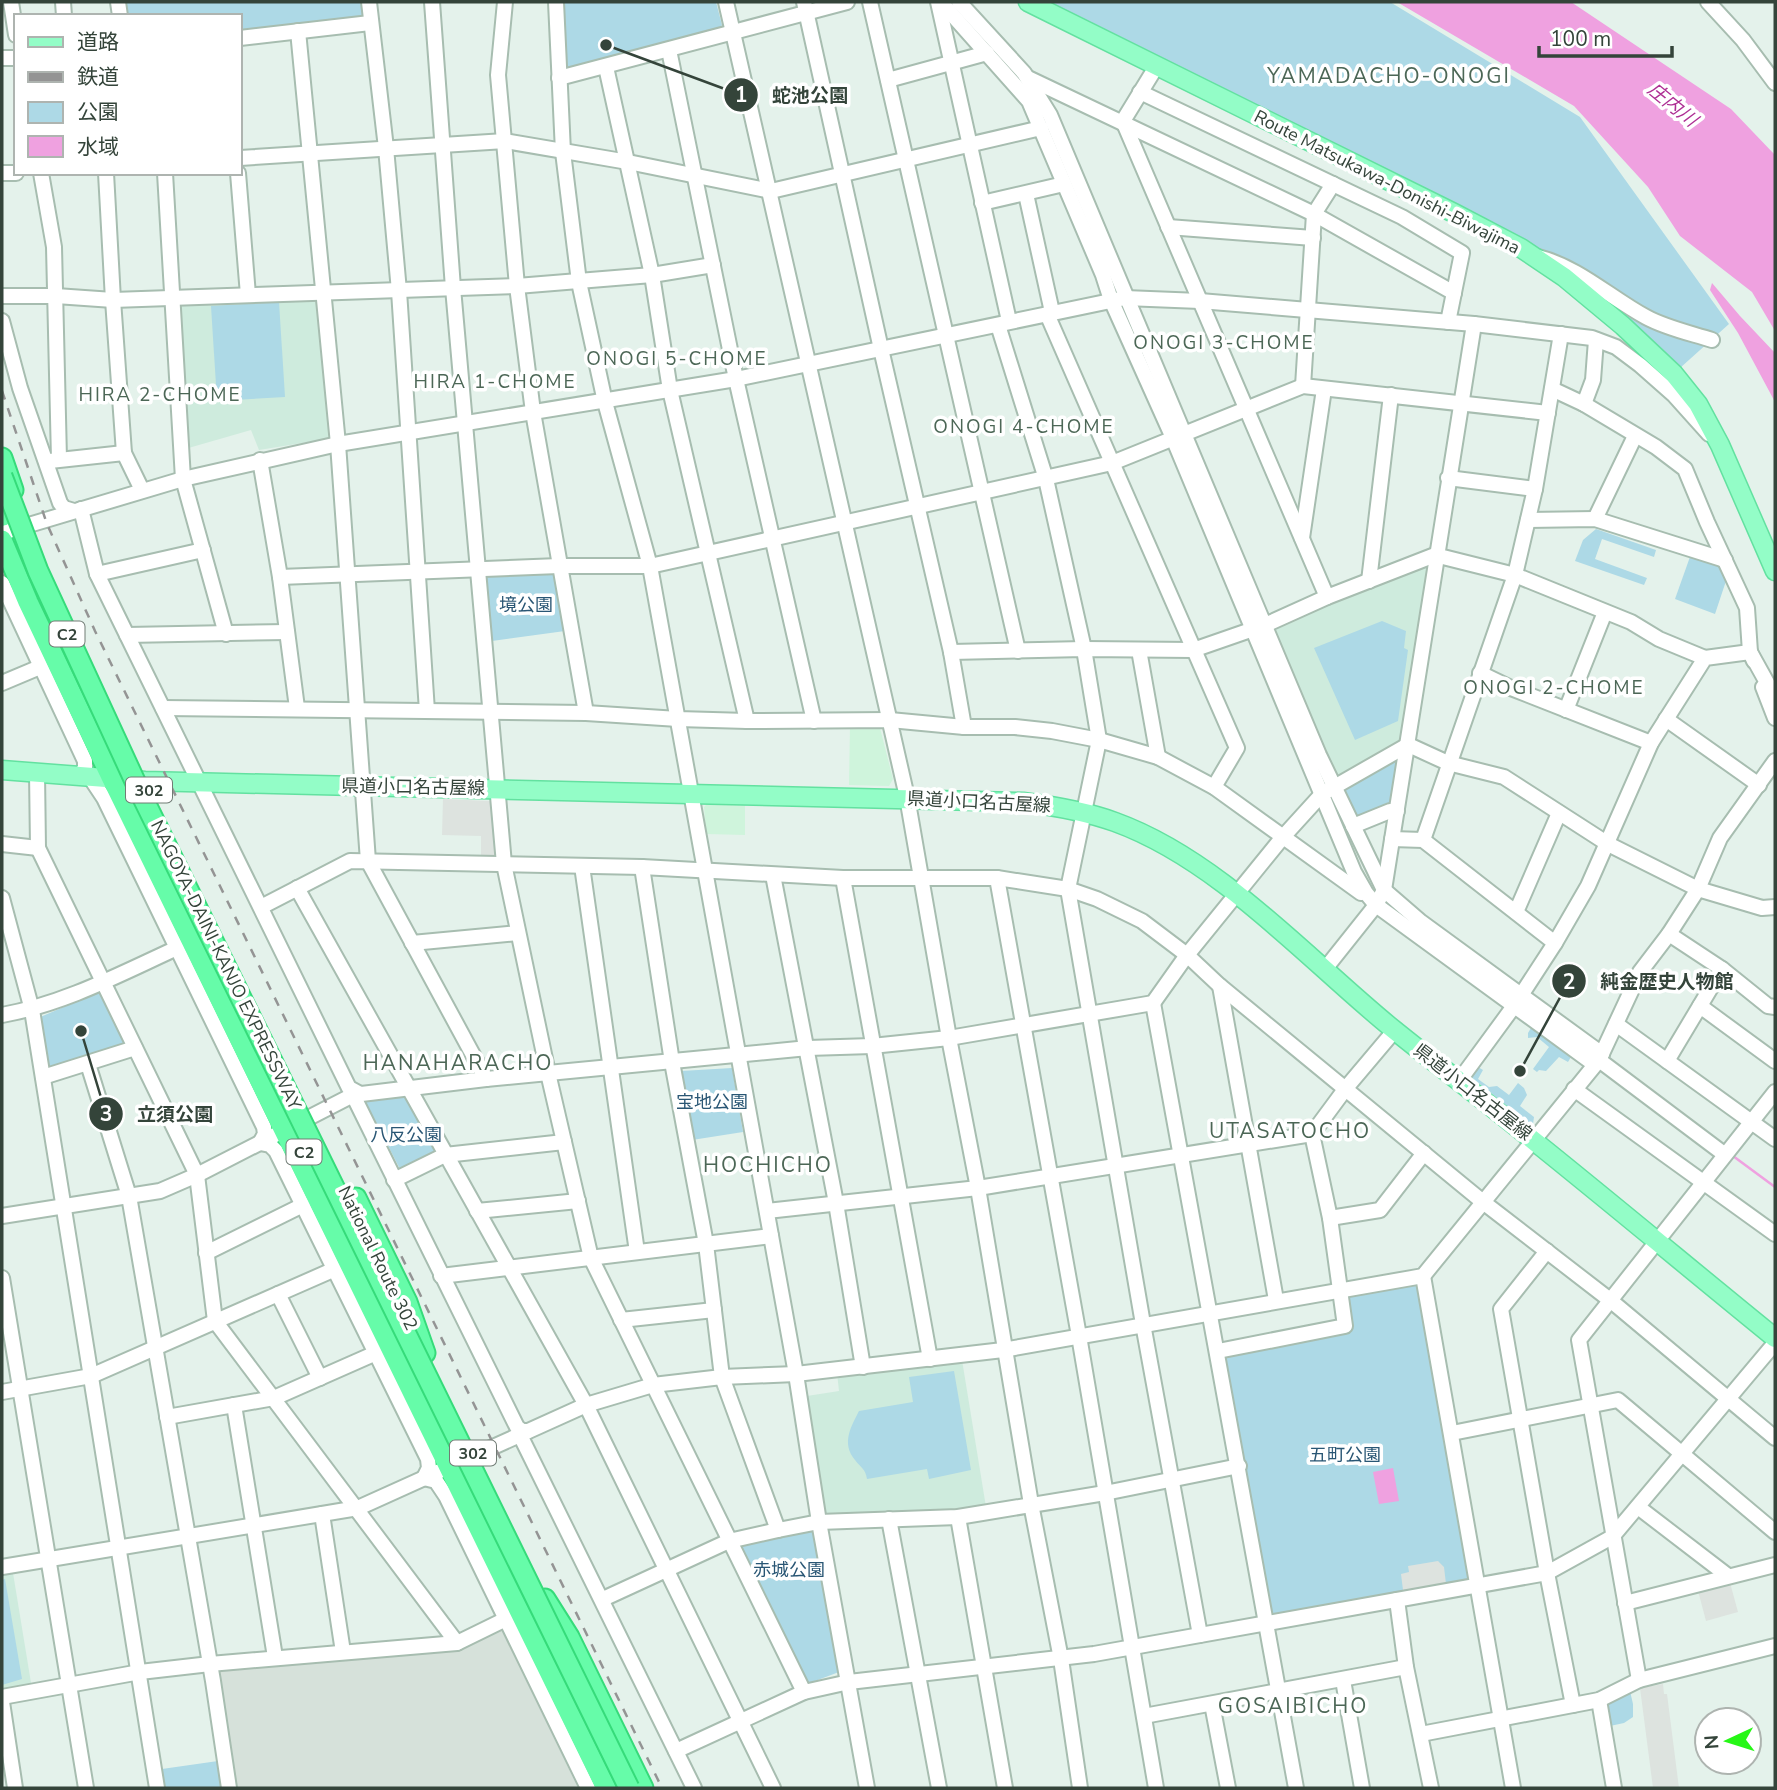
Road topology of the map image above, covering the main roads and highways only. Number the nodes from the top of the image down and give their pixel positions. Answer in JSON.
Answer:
{"nodes":[{"id":1,"x":1028,"y":2,"type":"edge"},
{"id":2,"x":2,"y":458,"type":"edge"},
{"id":3,"x":2,"y":476,"type":"edge"},
{"id":4,"x":2,"y":519,"type":"edge"},
{"id":5,"x":2,"y":540,"type":"edge"},
{"id":6,"x":1775,"y":571,"type":"edge"},
{"id":7,"x":2,"y":770,"type":"edge"},
{"id":8,"x":112,"y":779,"type":"junction"},
{"id":9,"x":145,"y":781,"type":"junction"},
{"id":10,"x":153,"y":817,"type":"junction"},
{"id":11,"x":1775,"y":1341,"type":"edge"},
{"id":12,"x":425,"y":1353,"type":"junction"},
{"id":13,"x":545,"y":1599,"type":"junction"},
{"id":14,"x":606,"y":1788,"type":"edge"},
{"id":15,"x":614,"y":1788,"type":"edge"},
{"id":16,"x":629,"y":1788,"type":"edge"},
{"id":17,"x":638,"y":1788,"type":"edge"},
{"id":18,"x":643,"y":1788,"type":"edge"}],
"edges":[{"from":1,"to":6,"type":"main road","name":"Route Matsukawa-Donishi-Biwajima"},
{"from":2,"to":9,"type":"highway","name":"National Route 302","number":"302"},
{"from":3,"to":10,"type":"highway","name":"NAGOYA-DAINI-KANJO EXPRESSWAY","number":"C2","bridge":true},
{"from":4,"to":15,"type":"highway","name":"NAGOYA-DAINI-KANJO EXPRESSWAY","number":"C2"},
{"from":5,"to":8,"type":"highway","name":"National Route 302","number":"302"},
{"from":7,"to":8,"type":"main road","name":"県道小口名古屋線"},
{"from":8,"to":9,"type":"main road","name":"県道小口名古屋線"},
{"from":8,"to":14,"type":"highway","name":"National Route 302","number":"302"},
{"from":9,"to":11,"type":"main road","name":"県道小口名古屋線"},
{"from":9,"to":12,"type":"highway","name":"National Route 302","number":"302"},
{"from":10,"to":12,"type":"highway","bridge":true},
{"from":10,"to":16,"type":"highway","name":"NAGOYA-DAINI-KANJO EXPRESSWAY","number":"C2","bridge":true},
{"from":12,"to":13,"type":"highway","name":"National Route 302","number":"302"},
{"from":13,"to":17,"type":"highway","name":"National Route 302","number":"302"},
{"from":13,"to":18,"type":"highway"}]}
